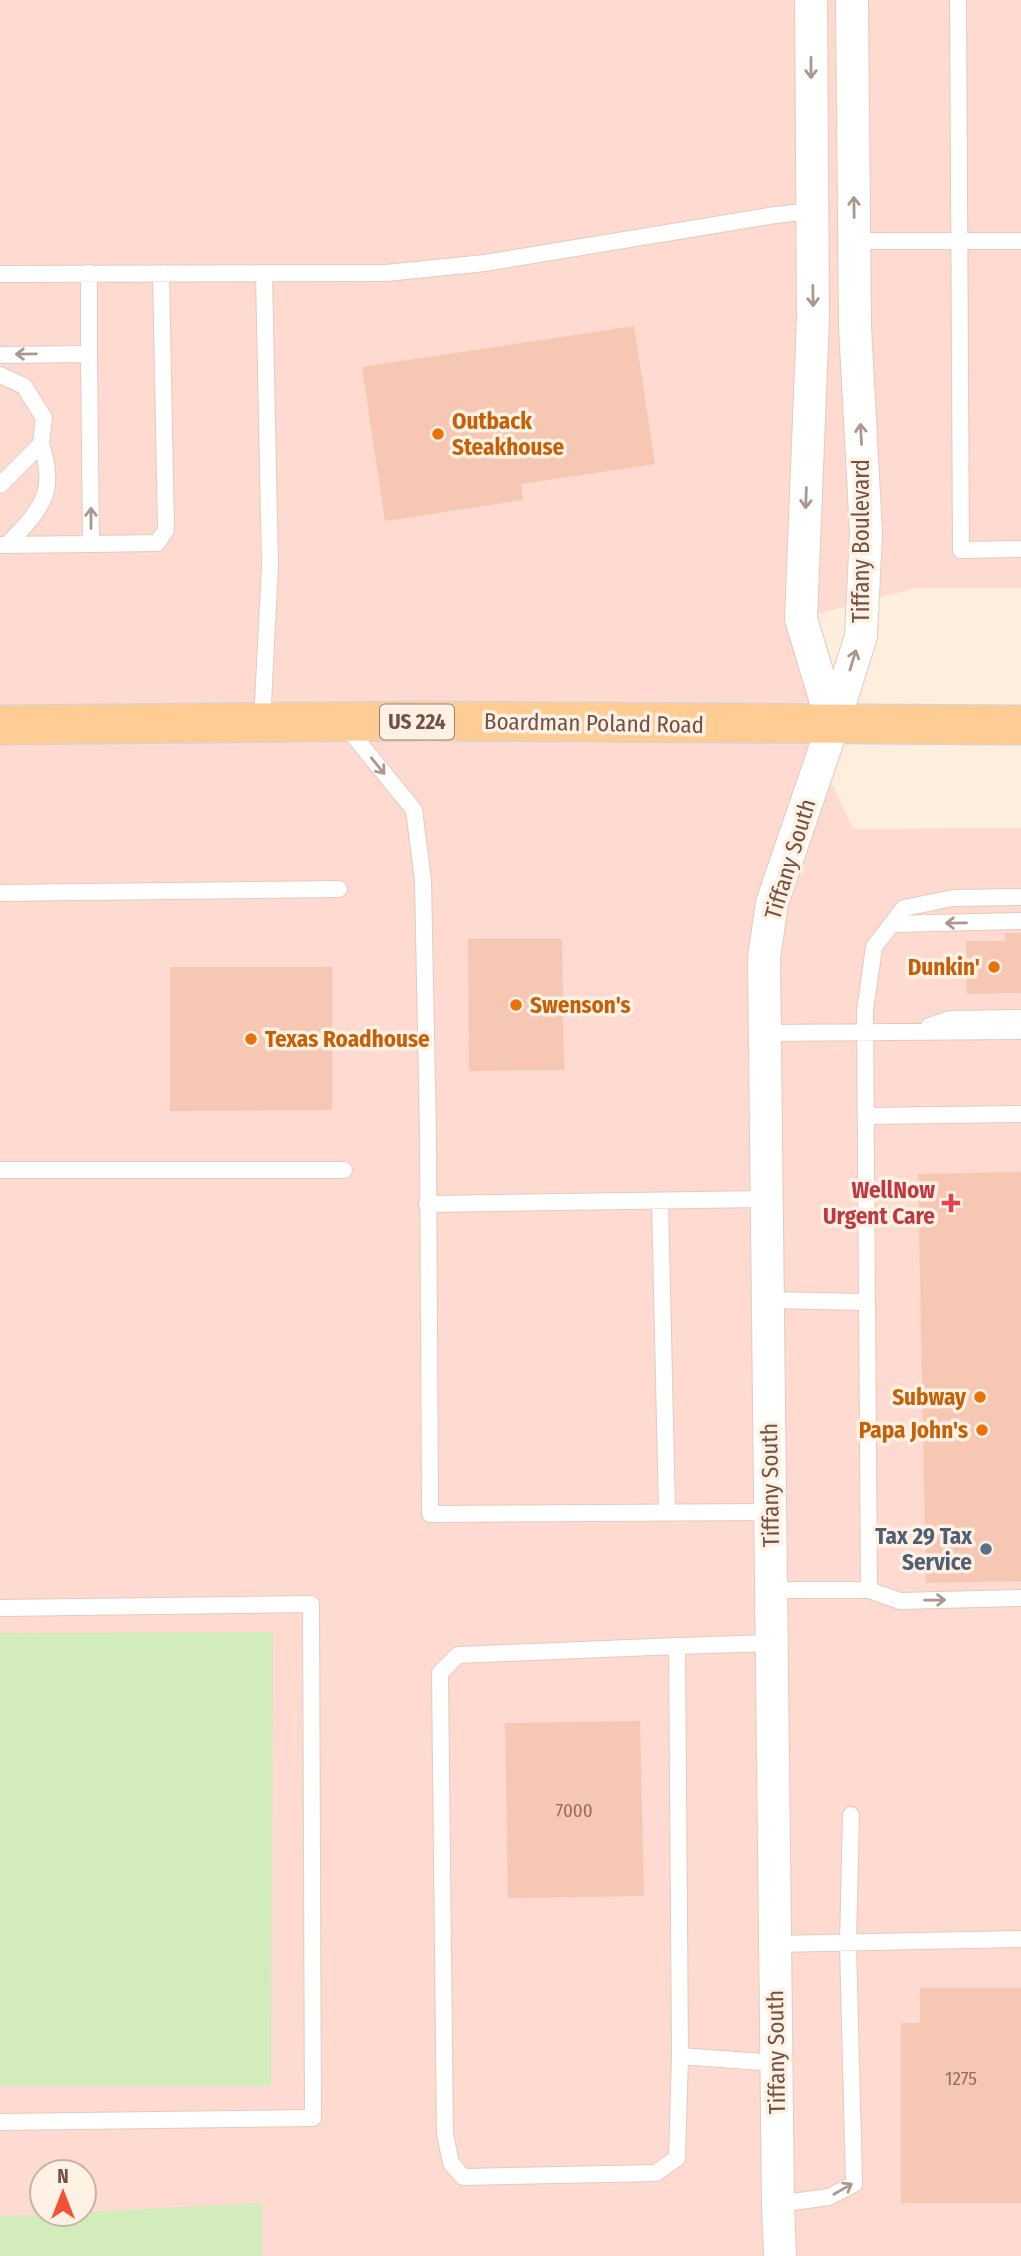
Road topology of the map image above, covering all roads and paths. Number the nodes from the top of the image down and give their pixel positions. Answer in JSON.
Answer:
{"nodes":[{"id":1,"x":811,"y":0,"type":"edge"},
{"id":2,"x":852,"y":0,"type":"edge"},
{"id":3,"x":958,"y":0,"type":"edge"},
{"id":4,"x":812,"y":211,"type":"junction"},
{"id":5,"x":854,"y":241,"type":"junction"},
{"id":6,"x":959,"y":241,"type":"junction"},
{"id":7,"x":1021,"y":241,"type":"edge"},
{"id":8,"x":89,"y":273,"type":"junction"},
{"id":9,"x":160,"y":273,"type":"junction"},
{"id":10,"x":264,"y":273,"type":"junction"},
{"id":11,"x":0,"y":274,"type":"edge"},
{"id":12,"x":89,"y":354,"type":"junction"},
{"id":13,"x":0,"y":355,"type":"edge"},
{"id":14,"x":0,"y":376,"type":"edge"},
{"id":15,"x":41,"y":444,"type":"junction"},
{"id":16,"x":0,"y":485,"type":"edge"},
{"id":17,"x":91,"y":544,"type":"junction"},
{"id":18,"x":4,"y":545,"type":"edge"},
{"id":19,"x":1021,"y":549,"type":"edge"},
{"id":20,"x":342,"y":722,"type":"junction"},
{"id":21,"x":262,"y":723,"type":"junction"},
{"id":22,"x":0,"y":725,"type":"edge"},
{"id":23,"x":833,"y":725,"type":"junction"},
{"id":24,"x":1021,"y":725,"type":"edge"},
{"id":25,"x":339,"y":889,"type":"dead end"},
{"id":26,"x":0,"y":893,"type":"edge"},
{"id":27,"x":1021,"y":897,"type":"edge"},
{"id":28,"x":1021,"y":922,"type":"edge"},
{"id":29,"x":892,"y":924,"type":"junction"},
{"id":30,"x":1021,"y":1018,"type":"edge"},
{"id":31,"x":913,"y":1031,"type":"junction"},
{"id":32,"x":1021,"y":1031,"type":"edge"},
{"id":33,"x":865,"y":1032,"type":"junction"},
{"id":34,"x":765,"y":1033,"type":"junction"},
{"id":35,"x":1021,"y":1114,"type":"edge"},
{"id":36,"x":866,"y":1116,"type":"junction"},
{"id":37,"x":0,"y":1170,"type":"edge"},
{"id":38,"x":344,"y":1170,"type":"dead end"},
{"id":39,"x":767,"y":1199,"type":"junction"},
{"id":40,"x":660,"y":1201,"type":"junction"},
{"id":41,"x":428,"y":1205,"type":"junction"},
{"id":42,"x":768,"y":1300,"type":"junction"},
{"id":43,"x":867,"y":1301,"type":"junction"},
{"id":44,"x":667,"y":1513,"type":"junction"},
{"id":45,"x":770,"y":1513,"type":"junction"},
{"id":46,"x":771,"y":1590,"type":"junction"},
{"id":47,"x":869,"y":1590,"type":"junction"},
{"id":48,"x":1021,"y":1598,"type":"edge"},
{"id":49,"x":0,"y":1608,"type":"edge"},
{"id":50,"x":772,"y":1643,"type":"junction"},
{"id":51,"x":677,"y":1646,"type":"junction"},
{"id":52,"x":851,"y":1815,"type":"dead end"},
{"id":53,"x":1021,"y":1940,"type":"edge"},
{"id":54,"x":848,"y":1943,"type":"junction"},
{"id":55,"x":775,"y":1944,"type":"junction"},
{"id":56,"x":680,"y":2056,"type":"junction"},
{"id":57,"x":776,"y":2063,"type":"junction"},
{"id":58,"x":0,"y":2122,"type":"edge"},
{"id":59,"x":778,"y":2204,"type":"junction"},
{"id":60,"x":780,"y":2256,"type":"edge"}],
"edges":[{"from":1,"to":4,"type":"street","one_way":true},
{"from":5,"to":2,"type":"street","name":"Tiffany Boulevard","one_way":true},
{"from":3,"to":6,"type":"lane"},
{"from":4,"to":10,"type":"lane"},
{"from":4,"to":23,"type":"street","one_way":true},
{"from":5,"to":6,"type":"lane"},
{"from":23,"to":5,"type":"street","name":"Tiffany Boulevard","one_way":true},
{"from":6,"to":7,"type":"lane"},
{"from":6,"to":19,"type":"lane"},
{"from":8,"to":9,"type":"lane"},
{"from":8,"to":11,"type":"lane"},
{"from":8,"to":12,"type":"lane"},
{"from":9,"to":10,"type":"lane"},
{"from":9,"to":17,"type":"lane"},
{"from":10,"to":21,"type":"lane"},
{"from":12,"to":13,"type":"lane","one_way":true},
{"from":17,"to":12,"type":"lane","one_way":true},
{"from":14,"to":15,"type":"lane"},
{"from":15,"to":16,"type":"lane"},
{"from":15,"to":18,"type":"lane"},
{"from":17,"to":18,"type":"lane"},
{"from":20,"to":21,"type":"main road","name":"Boardman Poland Road","number":"US 224"},
{"from":20,"to":23,"type":"main road","name":"Boardman Poland Road","number":"US 224"},
{"from":20,"to":41,"type":"lane","one_way":true},
{"from":21,"to":22,"type":"main road","name":"Boardman Poland Road","number":"US 224"},
{"from":23,"to":24,"type":"main road","name":"Boardman Poland Road","number":"US 224"},
{"from":23,"to":34,"type":"street","name":"Tiffany South"},
{"from":25,"to":26,"type":"lane"},
{"from":27,"to":29,"type":"lane"},
{"from":28,"to":29,"type":"lane","one_way":true},
{"from":29,"to":33,"type":"lane"},
{"from":30,"to":31,"type":"lane"},
{"from":31,"to":32,"type":"lane"},
{"from":31,"to":33,"type":"lane"},
{"from":33,"to":34,"type":"lane"},
{"from":33,"to":36,"type":"lane"},
{"from":34,"to":39,"type":"street","name":"Tiffany South"},
{"from":35,"to":36,"type":"lane"},
{"from":36,"to":43,"type":"lane"},
{"from":37,"to":38,"type":"lane"},
{"from":39,"to":40,"type":"lane"},
{"from":39,"to":42,"type":"street","name":"Tiffany South"},
{"from":40,"to":41,"type":"lane"},
{"from":40,"to":44,"type":"lane"},
{"from":41,"to":44,"type":"lane"},
{"from":42,"to":43,"type":"lane"},
{"from":42,"to":45,"type":"street","name":"Tiffany South"},
{"from":43,"to":47,"type":"lane"},
{"from":44,"to":45,"type":"lane"},
{"from":45,"to":46,"type":"street","name":"Tiffany South"},
{"from":46,"to":47,"type":"lane"},
{"from":46,"to":50,"type":"street","name":"Tiffany South"},
{"from":47,"to":48,"type":"lane","one_way":true},
{"from":49,"to":58,"type":"lane"},
{"from":50,"to":51,"type":"lane"},
{"from":50,"to":55,"type":"street","name":"Tiffany South"},
{"from":51,"to":56,"type":"lane"},
{"from":51,"to":56,"type":"lane"},
{"from":52,"to":54,"type":"lane"},
{"from":53,"to":54,"type":"lane"},
{"from":54,"to":55,"type":"lane"},
{"from":59,"to":54,"type":"lane","one_way":true},
{"from":55,"to":57,"type":"street","name":"Tiffany South"},
{"from":56,"to":57,"type":"lane"},
{"from":57,"to":59,"type":"street","name":"Tiffany South"},
{"from":59,"to":60,"type":"street","name":"Tiffany South"}]}
